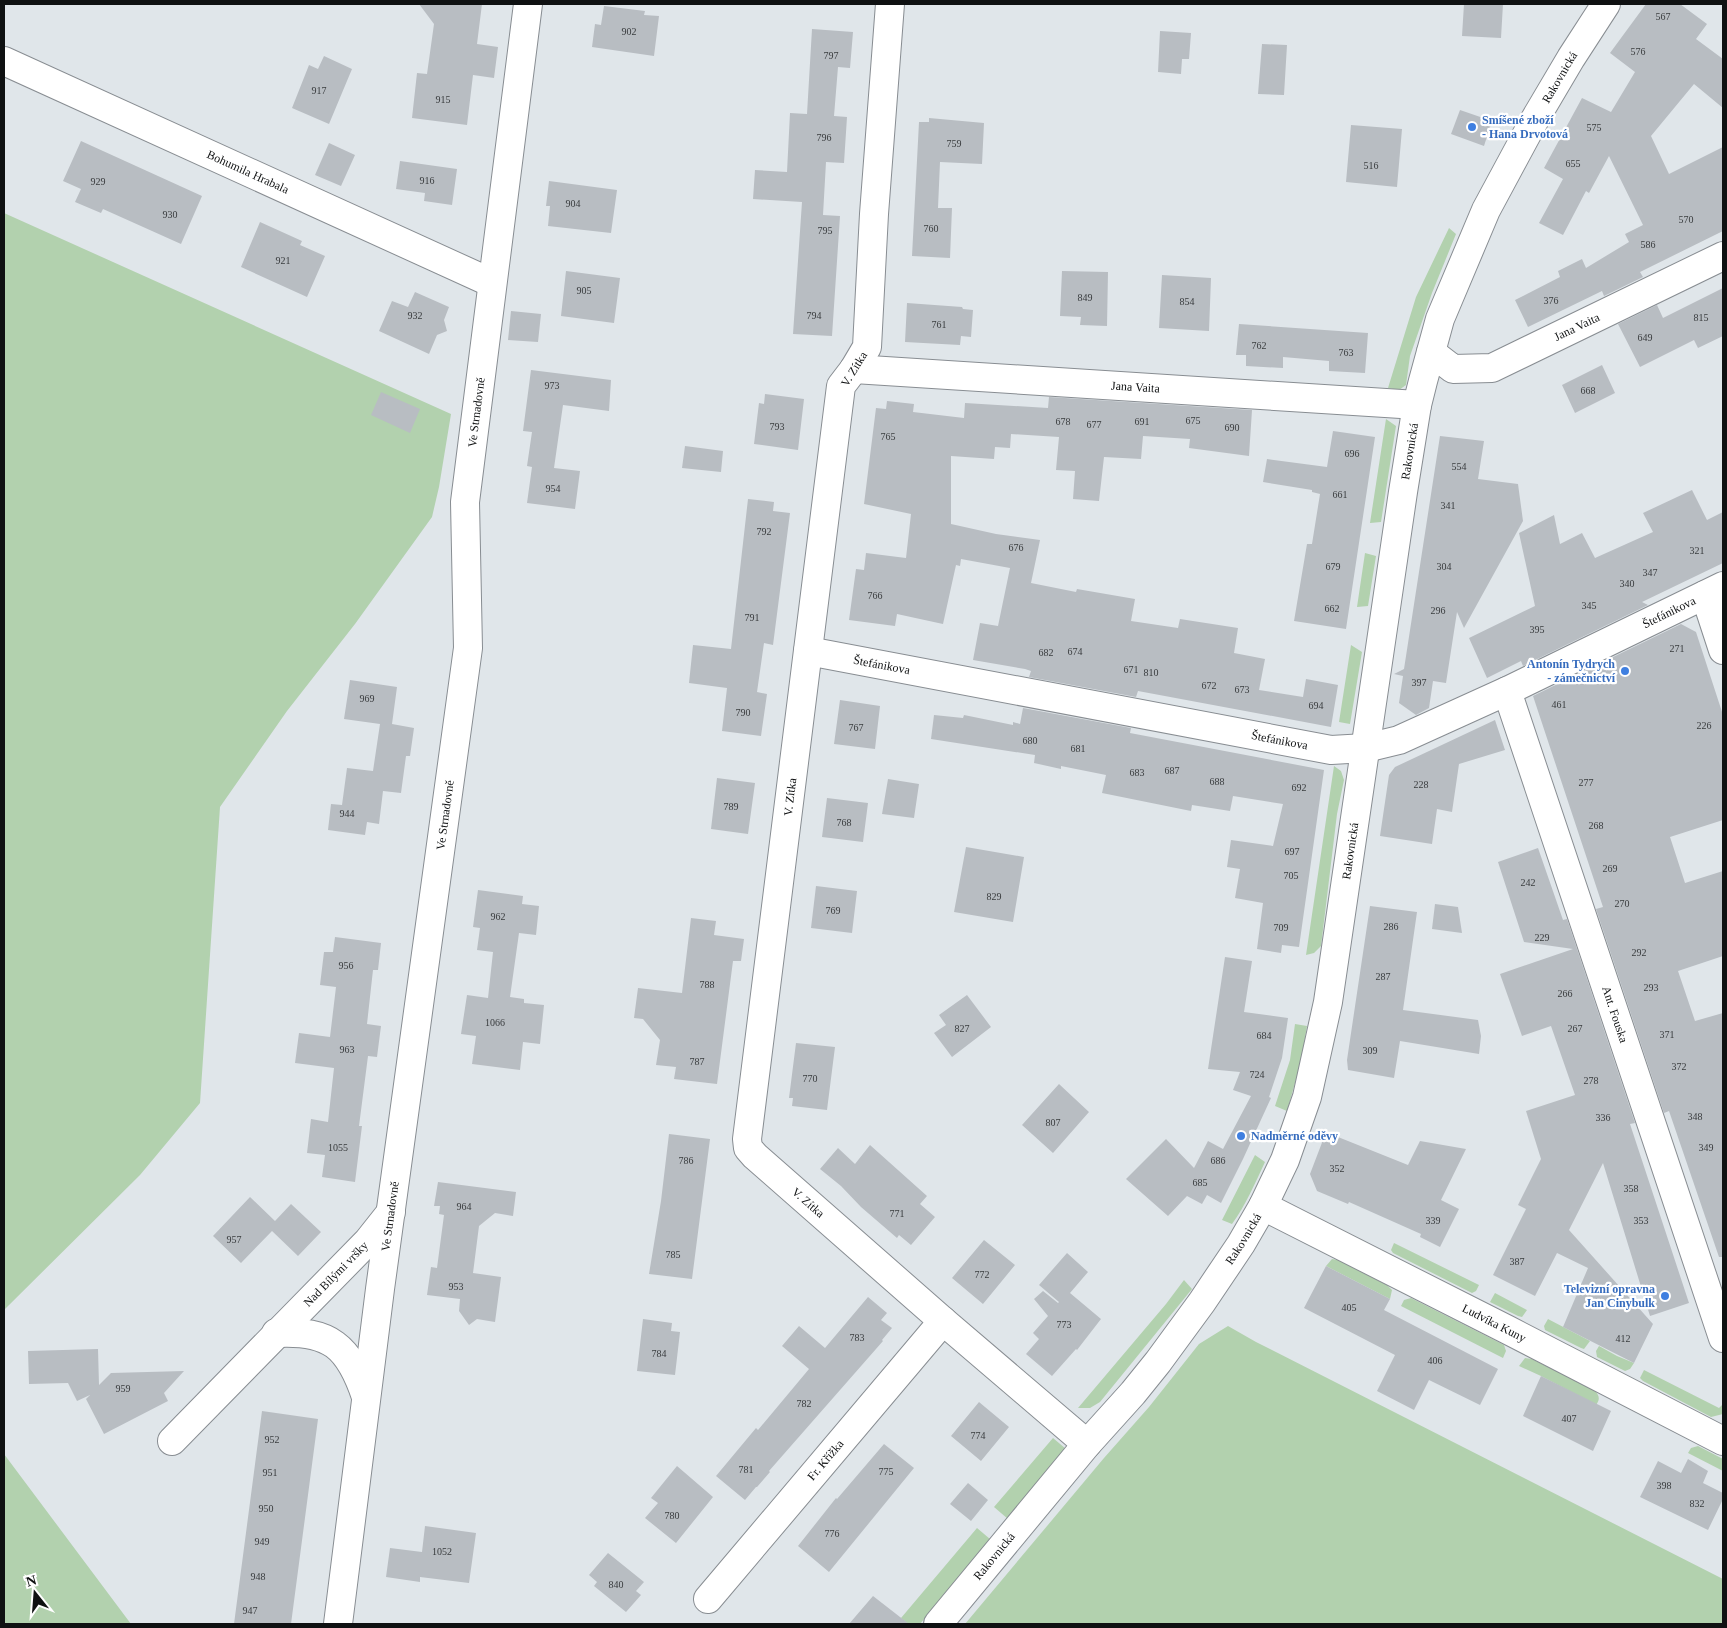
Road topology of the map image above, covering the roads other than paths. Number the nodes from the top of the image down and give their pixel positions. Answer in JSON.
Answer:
{"nodes":[{"id":1,"x":528,"y":4,"type":"edge"},
{"id":2,"x":890,"y":4,"type":"edge"},
{"id":3,"x":1606,"y":4,"type":"edge"},
{"id":4,"x":4,"y":61,"type":"edge"},
{"id":5,"x":1723,"y":256,"type":"edge"},
{"id":6,"x":492,"y":283,"type":"junction"},
{"id":7,"x":1431,"y":352,"type":"junction"},
{"id":8,"x":854,"y":369,"type":"junction"},
{"id":9,"x":1417,"y":404,"type":"junction"},
{"id":10,"x":1714,"y":590,"type":"edge"},
{"id":11,"x":1723,"y":650,"type":"edge"},
{"id":12,"x":808,"y":651,"type":"junction"},
{"id":13,"x":1507,"y":691,"type":"junction"},
{"id":14,"x":1366,"y":748,"type":"junction"},
{"id":15,"x":1263,"y":1206,"type":"junction"},
{"id":16,"x":391,"y":1212,"type":"junction"},
{"id":17,"x":943,"y":1321,"type":"junction"},
{"id":18,"x":276,"y":1333,"type":"junction"},
{"id":19,"x":1723,"y":1338,"type":"edge"},
{"id":20,"x":366,"y":1398,"type":"junction"},
{"id":21,"x":172,"y":1441,"type":"dead end"},
{"id":22,"x":1723,"y":1441,"type":"edge"},
{"id":23,"x":1087,"y":1444,"type":"junction"},
{"id":24,"x":708,"y":1599,"type":"dead end"},
{"id":25,"x":338,"y":1624,"type":"edge"},
{"id":26,"x":938,"y":1624,"type":"edge"}],
"edges":[{"from":1,"to":6,"type":"street","name":"Ve Strnadovně"},
{"from":2,"to":8,"type":"street","name":"V. Zítka"},
{"from":3,"to":7,"type":"street","name":"Rakovnická"},
{"from":4,"to":6,"type":"street","name":"Bohumila Hrabala"},
{"from":5,"to":7,"type":"street","name":"Jana Vaita"},
{"from":6,"to":16,"type":"street","name":"Ve Strnadovně"},
{"from":7,"to":9,"type":"street","name":"Rakovnická"},
{"from":8,"to":9,"type":"street","name":"Jana Vaita"},
{"from":8,"to":12,"type":"street","name":"V. Zítka"},
{"from":9,"to":14,"type":"street","name":"Rakovnická"},
{"from":10,"to":11,"type":"street"},
{"from":10,"to":13,"type":"street","name":"Štefánikova"},
{"from":12,"to":14,"type":"street","name":"Štefánikova"},
{"from":12,"to":17,"type":"street","name":"V. Zítka"},
{"from":13,"to":14,"type":"street","name":"Štefánikova"},
{"from":13,"to":19,"type":"street","name":"Ant. Fouska"},
{"from":14,"to":15,"type":"street","name":"Rakovnická"},
{"from":15,"to":22,"type":"street","name":"Ludvíka Kuny"},
{"from":15,"to":23,"type":"street","name":"Rakovnická"},
{"from":16,"to":18,"type":"street","name":"Nad Bílými vršky"},
{"from":16,"to":20,"type":"street","name":"Ve Strnadovně"},
{"from":17,"to":23,"type":"street","name":"V. Zítka"},
{"from":17,"to":24,"type":"street","name":"Fr. Křížka"},
{"from":18,"to":20,"type":"street"},
{"from":18,"to":21,"type":"street","name":"Nad Bílými vršky"},
{"from":20,"to":25,"type":"street","name":"Ve Strnadovně"},
{"from":23,"to":26,"type":"street","name":"Rakovnická"}]}
